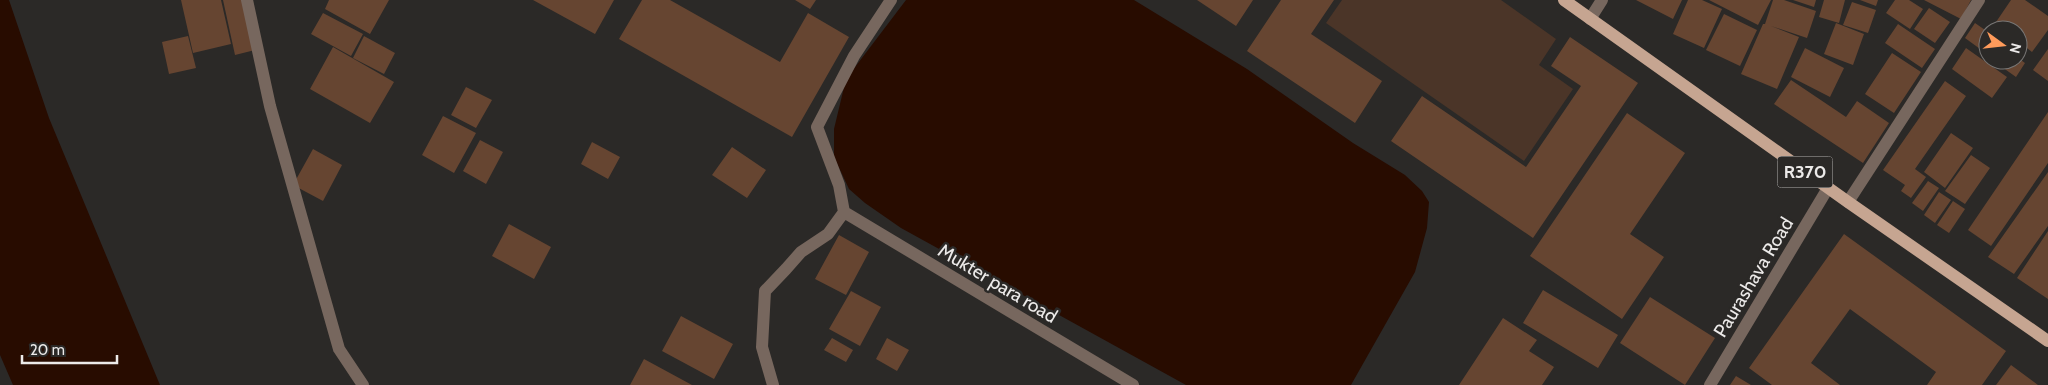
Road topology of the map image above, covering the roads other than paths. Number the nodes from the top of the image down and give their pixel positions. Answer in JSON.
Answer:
{"nodes":[{"id":1,"x":247,"y":0,"type":"edge"},
{"id":2,"x":891,"y":0,"type":"edge"},
{"id":3,"x":1564,"y":0,"type":"edge"},
{"id":4,"x":1602,"y":0,"type":"edge"},
{"id":5,"x":1980,"y":0,"type":"edge"},
{"id":6,"x":1590,"y":19,"type":"junction"},
{"id":7,"x":1828,"y":188,"type":"junction"},
{"id":8,"x":1848,"y":202,"type":"junction"},
{"id":9,"x":844,"y":212,"type":"junction"},
{"id":10,"x":2048,"y":341,"type":"edge"},
{"id":11,"x":363,"y":385,"type":"edge"},
{"id":12,"x":773,"y":385,"type":"edge"},
{"id":13,"x":1133,"y":385,"type":"edge"},
{"id":14,"x":1710,"y":385,"type":"edge"}],
"edges":[{"from":1,"to":11,"type":"street"},
{"from":2,"to":9,"type":"street"},
{"from":3,"to":6,"type":"main road","number":"R370"},
{"from":4,"to":6,"type":"street"},
{"from":5,"to":8,"type":"street"},
{"from":6,"to":7,"type":"main road","number":"R370"},
{"from":7,"to":8,"type":"main road","number":"R370"},
{"from":7,"to":14,"type":"street","name":"Paurashava Road"},
{"from":8,"to":10,"type":"main road","number":"R370"},
{"from":9,"to":12,"type":"street"},
{"from":9,"to":13,"type":"street","name":"Mukter para road"}]}
